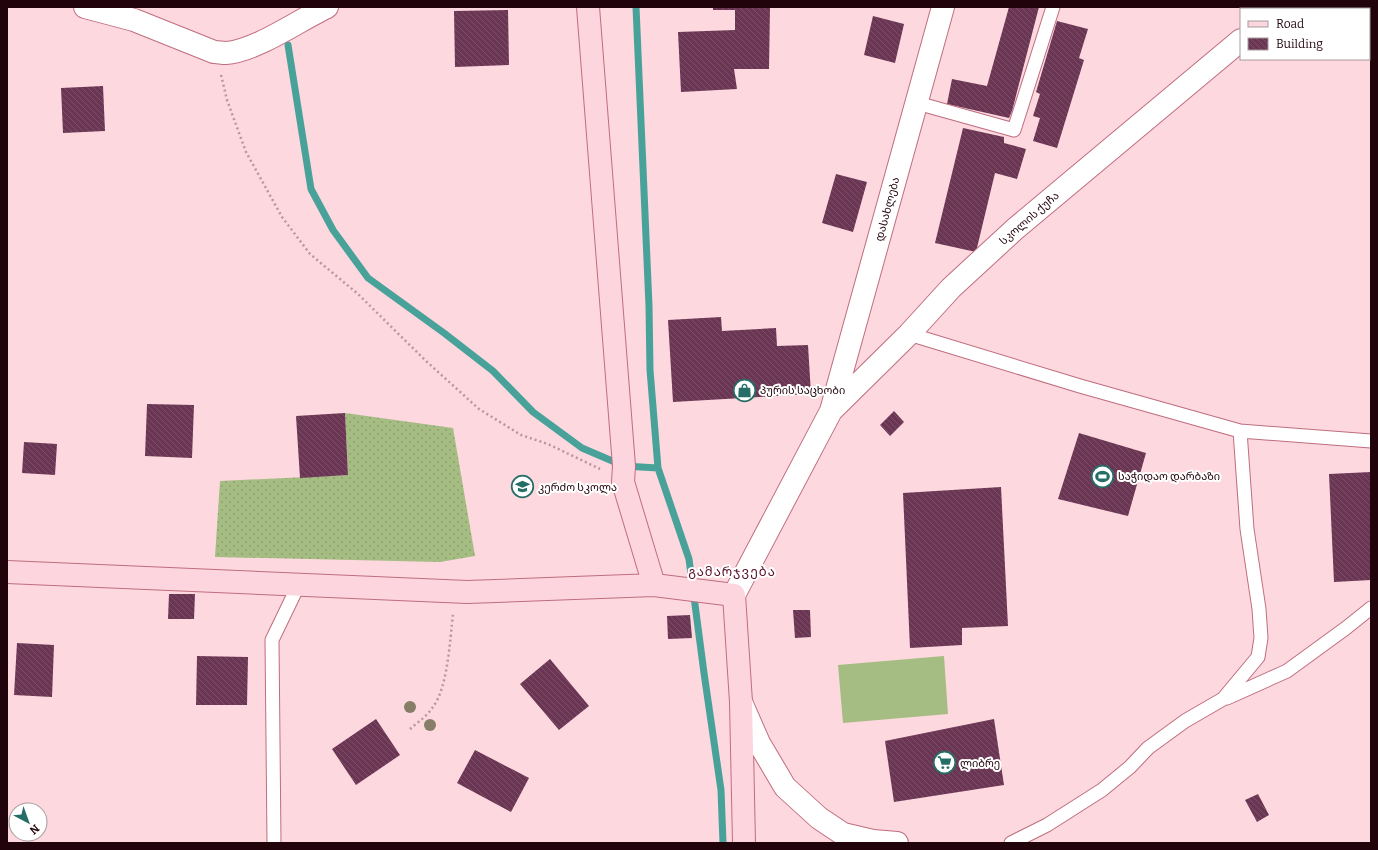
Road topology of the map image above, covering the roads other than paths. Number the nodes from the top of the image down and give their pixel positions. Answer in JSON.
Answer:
{"nodes":[{"id":1,"x":86,"y":7,"type":"edge"},
{"id":2,"x":327,"y":7,"type":"edge"},
{"id":3,"x":588,"y":7,"type":"edge"},
{"id":4,"x":943,"y":7,"type":"edge"},
{"id":5,"x":1053,"y":7,"type":"edge"},
{"id":6,"x":1240,"y":41,"type":"edge"},
{"id":7,"x":917,"y":103,"type":"junction"},
{"id":8,"x":909,"y":334,"type":"junction"},
{"id":9,"x":831,"y":411,"type":"junction"},
{"id":10,"x":1240,"y":430,"type":"junction"},
{"id":11,"x":1371,"y":441,"type":"edge"},
{"id":12,"x":7,"y":572,"type":"edge"},
{"id":13,"x":299,"y":584,"type":"junction"},
{"id":14,"x":654,"y":585,"type":"junction"},
{"id":15,"x":734,"y":595,"type":"junction"},
{"id":16,"x":1371,"y":608,"type":"edge"},
{"id":17,"x":1223,"y":699,"type":"junction"},
{"id":18,"x":741,"y":702,"type":"junction"},
{"id":19,"x":870,"y":842,"type":"edge"},
{"id":20,"x":274,"y":843,"type":"edge"},
{"id":21,"x":744,"y":843,"type":"edge"},
{"id":22,"x":897,"y":843,"type":"edge"},
{"id":23,"x":1011,"y":843,"type":"edge"}],
"edges":[{"from":1,"to":2,"type":"street"},
{"from":3,"to":14,"type":"street"},
{"from":4,"to":7,"type":"street","name":"დასახლება"},
{"from":5,"to":7,"type":"lane"},
{"from":6,"to":8,"type":"street","name":"სკოლის ქუჩა"},
{"from":7,"to":9,"type":"street","name":"დასახლება"},
{"from":8,"to":9,"type":"street","name":"სკოლის ქუჩა"},
{"from":8,"to":10,"type":"lane"},
{"from":9,"to":15,"type":"street"},
{"from":10,"to":11,"type":"lane"},
{"from":10,"to":17,"type":"lane"},
{"from":12,"to":13,"type":"street"},
{"from":13,"to":14,"type":"street"},
{"from":13,"to":20,"type":"lane"},
{"from":14,"to":15,"type":"street"},
{"from":15,"to":18,"type":"street"},
{"from":16,"to":17,"type":"lane"},
{"from":17,"to":23,"type":"lane"},
{"from":18,"to":19,"type":"street"},
{"from":18,"to":21,"type":"street"},
{"from":19,"to":22,"type":"street"}]}
